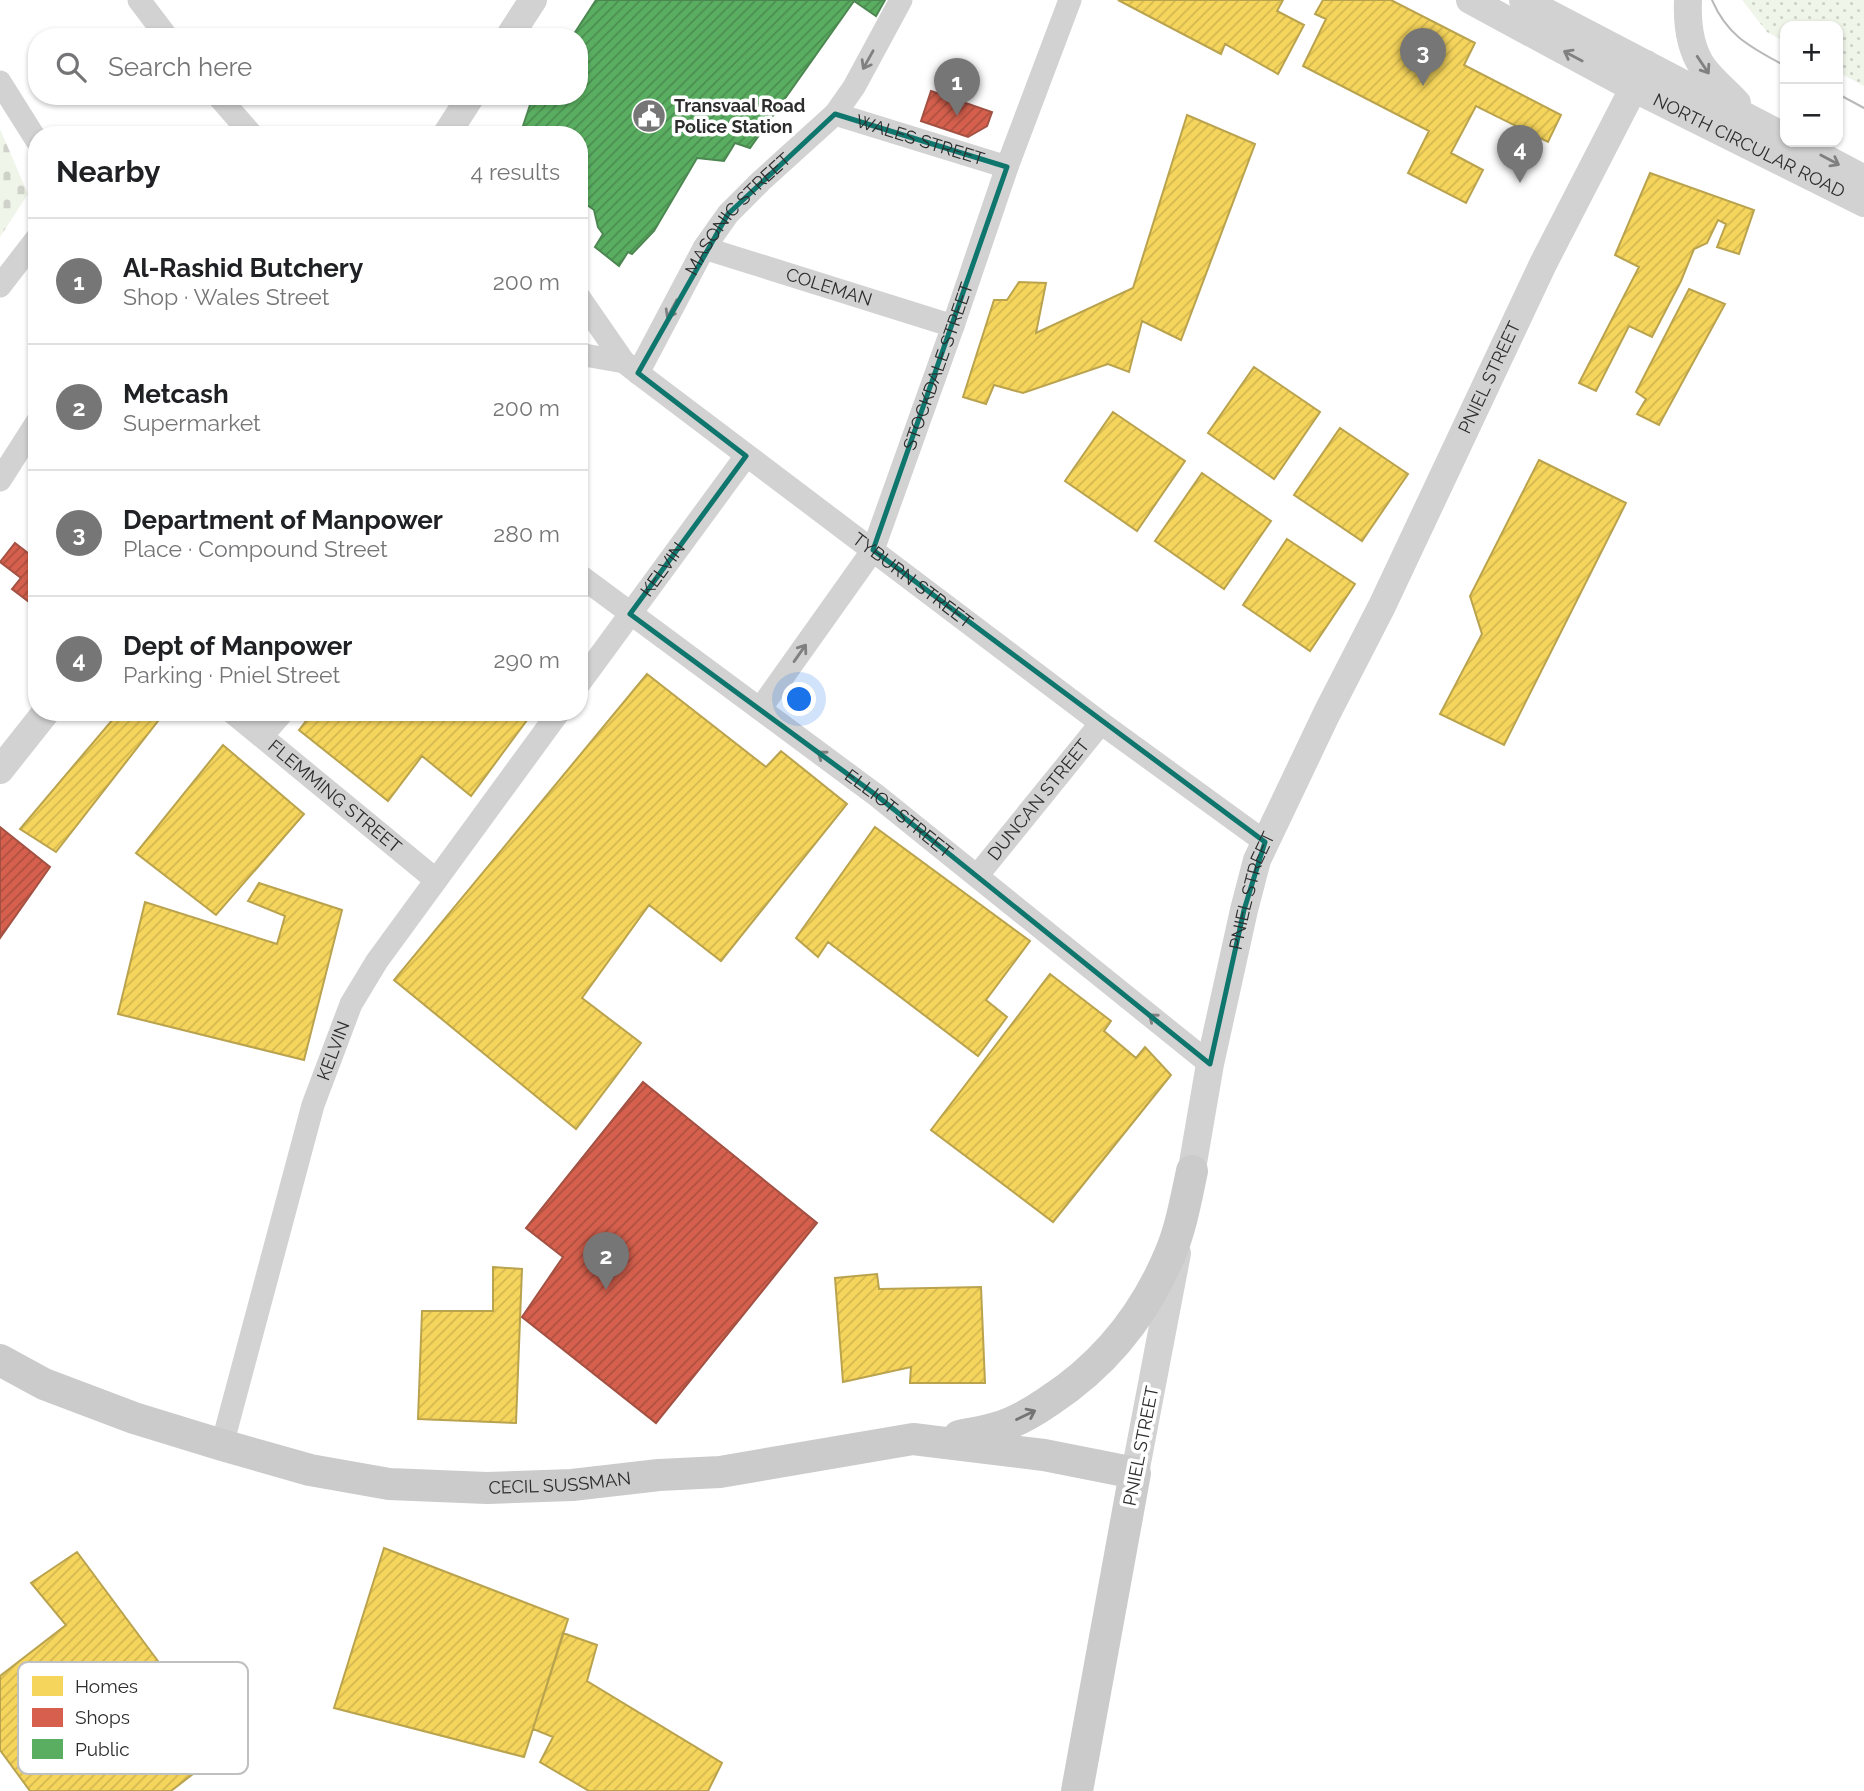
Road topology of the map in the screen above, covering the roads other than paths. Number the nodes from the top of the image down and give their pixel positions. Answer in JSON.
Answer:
{"nodes":[{"id":1,"x":139,"y":0,"type":"edge"},
{"id":2,"x":533,"y":0,"type":"edge"},
{"id":3,"x":901,"y":0,"type":"edge"},
{"id":4,"x":1070,"y":0,"type":"edge"},
{"id":5,"x":1470,"y":0,"type":"edge"},
{"id":6,"x":1523,"y":0,"type":"edge"},
{"id":7,"x":1688,"y":0,"type":"edge"},
{"id":8,"x":160,"y":28,"type":"edge"},
{"id":9,"x":515,"y":28,"type":"edge"},
{"id":10,"x":1640,"y":76,"type":"junction"},
{"id":11,"x":0,"y":82,"type":"edge"},
{"id":12,"x":226,"y":105,"type":"edge"},
{"id":13,"x":467,"y":105,"type":"edge"},
{"id":14,"x":835,"y":114,"type":"junction"},
{"id":15,"x":1753,"y":119,"type":"junction"},
{"id":16,"x":243,"y":126,"type":"edge"},
{"id":17,"x":458,"y":126,"type":"edge"},
{"id":18,"x":28,"y":127,"type":"edge"},
{"id":19,"x":1780,"y":134,"type":"edge"},
{"id":20,"x":1804,"y":147,"type":"edge"},
{"id":21,"x":1007,"y":167,"type":"junction"},
{"id":22,"x":1864,"y":179,"type":"edge"},
{"id":23,"x":1864,"y":203,"type":"edge"},
{"id":24,"x":704,"y":248,"type":"junction"},
{"id":25,"x":28,"y":250,"type":"edge"},
{"id":26,"x":0,"y":286,"type":"edge"},
{"id":27,"x":588,"y":310,"type":"edge"},
{"id":28,"x":953,"y":326,"type":"junction"},
{"id":29,"x":588,"y":356,"type":"edge"},
{"id":30,"x":631,"y":367,"type":"junction"},
{"id":31,"x":28,"y":436,"type":"edge"},
{"id":32,"x":746,"y":456,"type":"junction"},
{"id":33,"x":0,"y":481,"type":"edge"},
{"id":34,"x":873,"y":550,"type":"junction"},
{"id":35,"x":588,"y":582,"type":"edge"},
{"id":36,"x":631,"y":614,"type":"junction"},
{"id":37,"x":588,"y":672,"type":"edge"},
{"id":38,"x":760,"y":709,"type":"junction"},
{"id":39,"x":39,"y":721,"type":"edge"},
{"id":40,"x":243,"y":721,"type":"edge"},
{"id":41,"x":275,"y":721,"type":"edge"},
{"id":42,"x":552,"y":721,"type":"edge"},
{"id":43,"x":1101,"y":723,"type":"junction"},
{"id":44,"x":262,"y":736,"type":"junction"},
{"id":45,"x":0,"y":770,"type":"edge"},
{"id":46,"x":1265,"y":842,"type":"junction"},
{"id":47,"x":977,"y":876,"type":"junction"},
{"id":48,"x":436,"y":880,"type":"junction"},
{"id":49,"x":1210,"y":1064,"type":"junction"},
{"id":50,"x":1192,"y":1171,"type":"junction"},
{"id":51,"x":0,"y":1360,"type":"edge"},
{"id":52,"x":913,"y":1438,"type":"junction"},
{"id":53,"x":222,"y":1445,"type":"junction"},
{"id":54,"x":1135,"y":1473,"type":"junction"},
{"id":55,"x":1077,"y":1791,"type":"edge"}],
"edges":[{"from":1,"to":8,"type":"street"},
{"from":2,"to":9,"type":"street"},
{"from":3,"to":14,"type":"street","name":"MASONIC STREET","one_way":true},
{"from":4,"to":21,"type":"street","name":"STOCKDALE STREET"},
{"from":10,"to":5,"type":"street","one_way":true},
{"from":6,"to":10,"type":"street"},
{"from":7,"to":15,"type":"street","one_way":true},
{"from":10,"to":15,"type":"street","name":"NORTH CIRCULAR ROAD"},
{"from":10,"to":23,"type":"street","name":"NORTH CIRCULAR ROAD"},
{"from":10,"to":46,"type":"street","name":"PNIEL STREET"},
{"from":11,"to":18,"type":"street"},
{"from":12,"to":16,"type":"street"},
{"from":13,"to":17,"type":"street"},
{"from":14,"to":21,"type":"street","name":"WALES STREET"},
{"from":14,"to":24,"type":"street","name":"MASONIC STREET"},
{"from":15,"to":19,"type":"street","name":"NORTH CIRCULAR ROAD"},
{"from":20,"to":22,"type":"street","name":"NORTH CIRCULAR ROAD","one_way":true},
{"from":21,"to":28,"type":"street","name":"STOCKDALE STREET"},
{"from":24,"to":28,"type":"street","name":"COLEMAN"},
{"from":24,"to":30,"type":"street","name":"MASONIC STREET","one_way":true},
{"from":25,"to":26,"type":"street"},
{"from":27,"to":30,"type":"street","name":"TYBURN STREET"},
{"from":28,"to":34,"type":"street","name":"STOCKDALE STREET"},
{"from":29,"to":30,"type":"street"},
{"from":30,"to":32,"type":"street","name":"TYBURN STREET"},
{"from":31,"to":33,"type":"street"},
{"from":32,"to":34,"type":"street","name":"TYBURN STREET"},
{"from":32,"to":36,"type":"street","name":"KELVIN"},
{"from":38,"to":34,"type":"street","name":"STOCKDALE STREET","one_way":true},
{"from":34,"to":43,"type":"street","name":"TYBURN STREET"},
{"from":35,"to":36,"type":"street","name":"ELLIOT STREET"},
{"from":36,"to":37,"type":"street","name":"KELVIN"},
{"from":36,"to":38,"type":"street","name":"ELLIOT STREET"},
{"from":47,"to":38,"type":"street","name":"ELLIOT STREET","one_way":true},
{"from":39,"to":45,"type":"street"},
{"from":40,"to":44,"type":"street","name":"FLEMMING STREET"},
{"from":41,"to":44,"type":"street"},
{"from":42,"to":48,"type":"street","name":"KELVIN"},
{"from":43,"to":46,"type":"street","name":"TYBURN STREET"},
{"from":43,"to":47,"type":"street","name":"DUNCAN STREET"},
{"from":44,"to":48,"type":"street","name":"FLEMMING STREET"},
{"from":46,"to":49,"type":"street","name":"PNIEL STREET"},
{"from":49,"to":47,"type":"street","name":"ELLIOT STREET","one_way":true},
{"from":48,"to":53,"type":"street","name":"KELVIN"},
{"from":49,"to":50,"type":"street","name":"PNIEL STREET"},
{"from":52,"to":50,"type":"main road","one_way":true},
{"from":50,"to":54,"type":"street","name":"PNIEL STREET"},
{"from":51,"to":53,"type":"main road","name":"CECIL SUSSMAN"},
{"from":52,"to":53,"type":"main road","name":"CECIL SUSSMAN"},
{"from":52,"to":54,"type":"main road","name":"CECIL SUSSMAN"},
{"from":54,"to":55,"type":"main road","name":"PNIEL STREET"}]}
